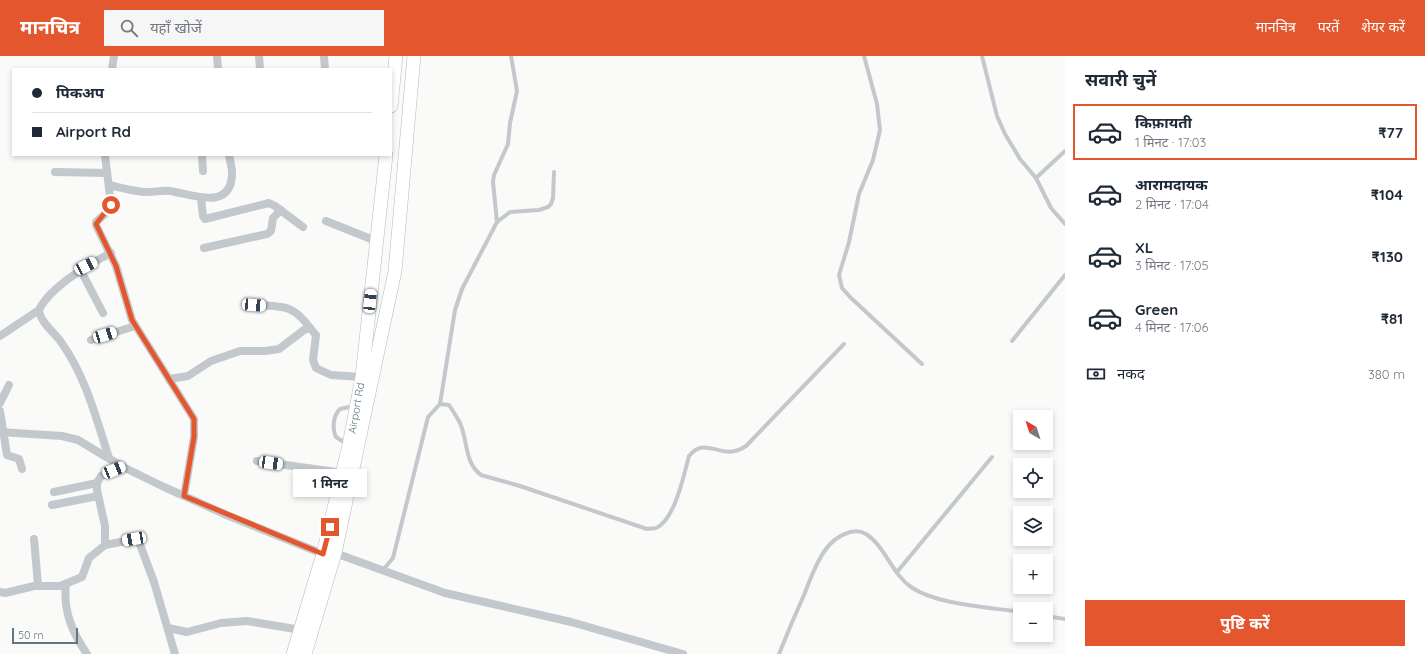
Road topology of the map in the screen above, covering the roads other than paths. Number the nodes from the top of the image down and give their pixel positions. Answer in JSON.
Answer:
{"nodes":[{"id":1,"x":114,"y":56,"type":"edge"},
{"id":2,"x":217,"y":56,"type":"edge"},
{"id":3,"x":259,"y":56,"type":"edge"},
{"id":4,"x":324,"y":56,"type":"edge"},
{"id":5,"x":396,"y":56,"type":"edge"},
{"id":6,"x":414,"y":56,"type":"edge"},
{"id":7,"x":511,"y":56,"type":"edge"},
{"id":8,"x":864,"y":56,"type":"edge"},
{"id":9,"x":982,"y":56,"type":"edge"},
{"id":10,"x":112,"y":68,"type":"edge"},
{"id":11,"x":218,"y":68,"type":"edge"},
{"id":12,"x":260,"y":68,"type":"edge"},
{"id":13,"x":325,"y":68,"type":"edge"},
{"id":14,"x":392,"y":96,"type":"edge"},
{"id":15,"x":1065,"y":151,"type":"edge"},
{"id":16,"x":105,"y":156,"type":"edge"},
{"id":17,"x":202,"y":156,"type":"edge"},
{"id":18,"x":229,"y":156,"type":"edge"},
{"id":19,"x":386,"y":156,"type":"edge"},
{"id":20,"x":203,"y":171,"type":"dead end"},
{"id":21,"x":55,"y":172,"type":"dead end"},
{"id":22,"x":554,"y":172,"type":"dead end"},
{"id":23,"x":107,"y":173,"type":"junction"},
{"id":24,"x":1036,"y":178,"type":"junction"},
{"id":25,"x":109,"y":185,"type":"junction"},
{"id":26,"x":201,"y":198,"type":"junction"},
{"id":27,"x":281,"y":210,"type":"junction"},
{"id":28,"x":326,"y":221,"type":"dead end"},
{"id":29,"x":497,"y":222,"type":"junction"},
{"id":30,"x":1065,"y":224,"type":"edge"},
{"id":31,"x":303,"y":228,"type":"dead end"},
{"id":32,"x":376,"y":241,"type":"junction"},
{"id":33,"x":204,"y":248,"type":"dead end"},
{"id":34,"x":111,"y":253,"type":"junction"},
{"id":35,"x":80,"y":269,"type":"junction"},
{"id":36,"x":1065,"y":275,"type":"edge"},
{"id":37,"x":254,"y":305,"type":"dead end"},
{"id":38,"x":38,"y":310,"type":"junction"},
{"id":39,"x":103,"y":313,"type":"dead end"},
{"id":40,"x":135,"y":326,"type":"junction"},
{"id":41,"x":311,"y":329,"type":"junction"},
{"id":42,"x":0,"y":336,"type":"edge"},
{"id":43,"x":91,"y":340,"type":"dead end"},
{"id":44,"x":1012,"y":341,"type":"dead end"},
{"id":45,"x":844,"y":344,"type":"dead end"},
{"id":46,"x":922,"y":364,"type":"dead end"},
{"id":47,"x":362,"y":377,"type":"junction"},
{"id":48,"x":169,"y":379,"type":"junction"},
{"id":49,"x":9,"y":385,"type":"dead end"},
{"id":50,"x":0,"y":403,"type":"edge"},
{"id":51,"x":440,"y":404,"type":"junction"},
{"id":52,"x":356,"y":406,"type":"junction"},
{"id":53,"x":0,"y":412,"type":"edge"},
{"id":54,"x":1,"y":432,"type":"edge"},
{"id":55,"x":349,"y":445,"type":"junction"},
{"id":56,"x":992,"y":457,"type":"dead end"},
{"id":57,"x":109,"y":458,"type":"junction"},
{"id":58,"x":257,"y":461,"type":"dead end"},
{"id":59,"x":123,"y":467,"type":"junction"},
{"id":60,"x":22,"y":469,"type":"dead end"},
{"id":61,"x":343,"y":473,"type":"junction"},
{"id":62,"x":97,"y":483,"type":"junction"},
{"id":63,"x":54,"y":492,"type":"dead end"},
{"id":64,"x":98,"y":496,"type":"junction"},
{"id":65,"x":184,"y":496,"type":"junction"},
{"id":66,"x":52,"y":505,"type":"dead end"},
{"id":67,"x":34,"y":539,"type":"dead end"},
{"id":68,"x":105,"y":545,"type":"junction"},
{"id":69,"x":329,"y":554,"type":"junction"},
{"id":70,"x":382,"y":570,"type":"junction"},
{"id":71,"x":897,"y":572,"type":"junction"},
{"id":72,"x":66,"y":584,"type":"junction"},
{"id":73,"x":38,"y":585,"type":"junction"},
{"id":74,"x":0,"y":592,"type":"edge"},
{"id":75,"x":1013,"y":611,"type":"edge"},
{"id":76,"x":1053,"y":617,"type":"edge"},
{"id":77,"x":1065,"y":619,"type":"edge"},
{"id":78,"x":168,"y":628,"type":"junction"},
{"id":79,"x":301,"y":630,"type":"junction"},
{"id":80,"x":661,"y":651,"type":"edge"},
{"id":81,"x":87,"y":654,"type":"edge"},
{"id":82,"x":175,"y":654,"type":"edge"},
{"id":83,"x":293,"y":654,"type":"edge"},
{"id":84,"x":305,"y":654,"type":"edge"},
{"id":85,"x":684,"y":654,"type":"edge"},
{"id":86,"x":779,"y":654,"type":"edge"}],
"edges":[{"from":1,"to":10,"type":"street"},
{"from":2,"to":11,"type":"street"},
{"from":3,"to":12,"type":"street"},
{"from":4,"to":13,"type":"street"},
{"from":5,"to":14,"type":"main road"},
{"from":6,"to":69,"type":"main road"},
{"from":7,"to":29,"type":"lane"},
{"from":8,"to":46,"type":"lane"},
{"from":9,"to":24,"type":"lane"},
{"from":15,"to":24,"type":"lane"},
{"from":16,"to":23,"type":"street"},
{"from":17,"to":20,"type":"street"},
{"from":18,"to":26,"type":"street"},
{"from":19,"to":32,"type":"main road","name":"Airport Rd"},
{"from":21,"to":23,"type":"street"},
{"from":22,"to":29,"type":"lane"},
{"from":23,"to":25,"type":"street"},
{"from":24,"to":30,"type":"lane"},
{"from":25,"to":26,"type":"street"},
{"from":25,"to":34,"type":"street"},
{"from":26,"to":27,"type":"street"},
{"from":27,"to":31,"type":"street"},
{"from":27,"to":33,"type":"street"},
{"from":28,"to":32,"type":"street"},
{"from":29,"to":51,"type":"lane"},
{"from":32,"to":47,"type":"main road","name":"Airport Rd"},
{"from":34,"to":35,"type":"street"},
{"from":34,"to":40,"type":"street"},
{"from":35,"to":38,"type":"street"},
{"from":35,"to":39,"type":"street"},
{"from":36,"to":44,"type":"lane"},
{"from":37,"to":41,"type":"street"},
{"from":38,"to":42,"type":"street"},
{"from":38,"to":57,"type":"street"},
{"from":40,"to":43,"type":"street"},
{"from":40,"to":48,"type":"street"},
{"from":41,"to":47,"type":"street"},
{"from":41,"to":48,"type":"street"},
{"from":45,"to":51,"type":"lane"},
{"from":47,"to":52,"type":"main road","name":"Airport Rd"},
{"from":48,"to":65,"type":"street"},
{"from":49,"to":50,"type":"street"},
{"from":51,"to":70,"type":"lane"},
{"from":52,"to":55,"type":"main road","name":"Airport Rd"},
{"from":52,"to":55,"type":"lane"},
{"from":53,"to":54,"type":"street"},
{"from":54,"to":57,"type":"street"},
{"from":54,"to":60,"type":"street"},
{"from":55,"to":61,"type":"main road","name":"Airport Rd"},
{"from":56,"to":71,"type":"lane"},
{"from":57,"to":59,"type":"street"},
{"from":58,"to":61,"type":"street"},
{"from":59,"to":62,"type":"street"},
{"from":59,"to":65,"type":"street"},
{"from":61,"to":69,"type":"main road","name":"Airport Rd"},
{"from":62,"to":63,"type":"street"},
{"from":62,"to":64,"type":"street"},
{"from":64,"to":66,"type":"street"},
{"from":64,"to":68,"type":"street"},
{"from":65,"to":69,"type":"street"},
{"from":67,"to":73,"type":"street"},
{"from":68,"to":72,"type":"street"},
{"from":68,"to":78,"type":"street"},
{"from":69,"to":70,"type":"street"},
{"from":69,"to":79,"type":"main road","name":"Airport Rd"},
{"from":69,"to":84,"type":"main road"},
{"from":70,"to":80,"type":"street"},
{"from":71,"to":75,"type":"lane"},
{"from":71,"to":86,"type":"lane"},
{"from":72,"to":73,"type":"street"},
{"from":72,"to":81,"type":"street"},
{"from":73,"to":74,"type":"street"},
{"from":76,"to":77,"type":"lane"},
{"from":78,"to":79,"type":"street"},
{"from":78,"to":82,"type":"street"},
{"from":79,"to":83,"type":"main road","name":"Airport Rd"},
{"from":80,"to":85,"type":"street"}]}
